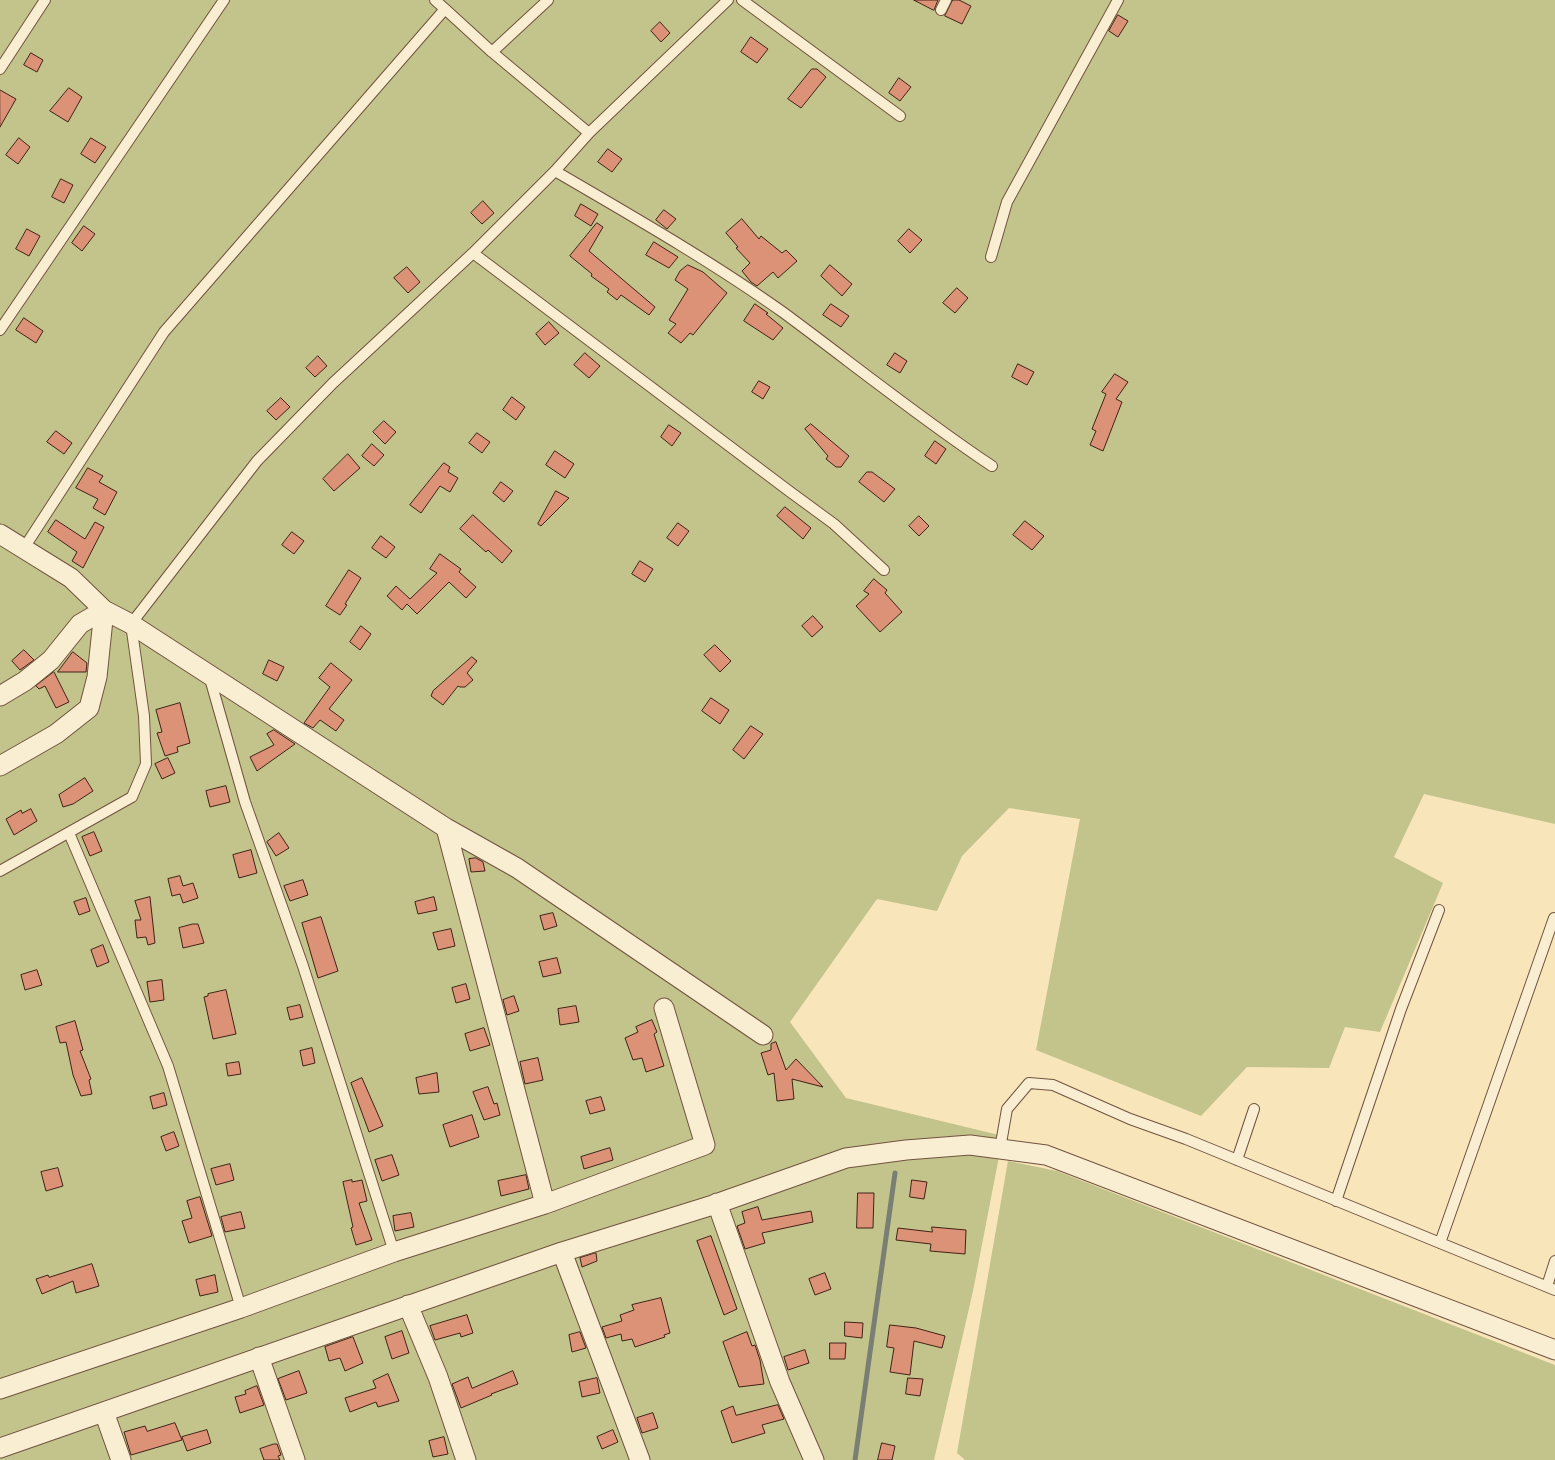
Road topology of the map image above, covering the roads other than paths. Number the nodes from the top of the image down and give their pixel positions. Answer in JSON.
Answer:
{"nodes":[{"id":1,"x":44,"y":0,"type":"edge"},
{"id":2,"x":224,"y":0,"type":"edge"},
{"id":3,"x":435,"y":0,"type":"edge"},
{"id":4,"x":548,"y":0,"type":"edge"},
{"id":5,"x":728,"y":0,"type":"edge"},
{"id":6,"x":742,"y":0,"type":"edge"},
{"id":7,"x":1118,"y":0,"type":"edge"},
{"id":8,"x":445,"y":9,"type":"junction"},
{"id":9,"x":492,"y":52,"type":"junction"},
{"id":10,"x":0,"y":69,"type":"edge"},
{"id":11,"x":900,"y":116,"type":"dead end"},
{"id":12,"x":589,"y":134,"type":"junction"},
{"id":13,"x":555,"y":171,"type":"junction"},
{"id":14,"x":473,"y":253,"type":"junction"},
{"id":15,"x":991,"y":257,"type":"dead end"},
{"id":16,"x":0,"y":330,"type":"edge"},
{"id":17,"x":992,"y":466,"type":"dead end"},
{"id":18,"x":0,"y":534,"type":"edge"},
{"id":19,"x":24,"y":548,"type":"junction"},
{"id":20,"x":884,"y":570,"type":"dead end"},
{"id":21,"x":104,"y":610,"type":"junction"},
{"id":22,"x":131,"y":624,"type":"junction"},
{"id":23,"x":208,"y":674,"type":"junction"},
{"id":24,"x":0,"y":696,"type":"edge"},
{"id":25,"x":0,"y":766,"type":"edge"},
{"id":26,"x":446,"y":828,"type":"junction"},
{"id":27,"x":69,"y":833,"type":"junction"},
{"id":28,"x":0,"y":871,"type":"edge"},
{"id":29,"x":1439,"y":910,"type":"dead end"},
{"id":30,"x":1554,"y":918,"type":"edge"},
{"id":31,"x":664,"y":1008,"type":"dead end"},
{"id":32,"x":764,"y":1035,"type":"dead end"},
{"id":33,"x":1254,"y":1109,"type":"dead end"},
{"id":34,"x":1000,"y":1149,"type":"junction"},
{"id":35,"x":1237,"y":1160,"type":"junction"},
{"id":36,"x":1336,"y":1201,"type":"junction"},
{"id":37,"x":717,"y":1203,"type":"junction"},
{"id":38,"x":545,"y":1204,"type":"junction"},
{"id":39,"x":1440,"y":1243,"type":"junction"},
{"id":40,"x":394,"y":1252,"type":"junction"},
{"id":41,"x":562,"y":1252,"type":"junction"},
{"id":42,"x":1555,"y":1261,"type":"edge"},
{"id":43,"x":1551,"y":1288,"type":"edge"},
{"id":44,"x":408,"y":1305,"type":"junction"},
{"id":45,"x":241,"y":1308,"type":"junction"},
{"id":46,"x":1555,"y":1350,"type":"edge"},
{"id":47,"x":258,"y":1357,"type":"junction"},
{"id":48,"x":0,"y":1389,"type":"edge"},
{"id":49,"x":104,"y":1412,"type":"junction"},
{"id":50,"x":0,"y":1448,"type":"edge"},
{"id":51,"x":121,"y":1460,"type":"edge"},
{"id":52,"x":295,"y":1460,"type":"edge"},
{"id":53,"x":466,"y":1460,"type":"edge"},
{"id":54,"x":640,"y":1460,"type":"edge"},
{"id":55,"x":814,"y":1460,"type":"edge"}],
"edges":[{"from":1,"to":10,"type":"lane"},
{"from":2,"to":16,"type":"lane"},
{"from":3,"to":8,"type":"lane"},
{"from":4,"to":9,"type":"lane"},
{"from":5,"to":12,"type":"lane"},
{"from":6,"to":11,"type":"lane"},
{"from":7,"to":15,"type":"lane"},
{"from":8,"to":9,"type":"lane"},
{"from":8,"to":19,"type":"lane"},
{"from":9,"to":12,"type":"lane"},
{"from":12,"to":13,"type":"lane"},
{"from":13,"to":14,"type":"lane"},
{"from":13,"to":17,"type":"lane"},
{"from":14,"to":20,"type":"lane"},
{"from":14,"to":22,"type":"lane"},
{"from":18,"to":19,"type":"street"},
{"from":19,"to":21,"type":"street"},
{"from":21,"to":22,"type":"street"},
{"from":21,"to":24,"type":"street"},
{"from":21,"to":25,"type":"street"},
{"from":22,"to":23,"type":"street"},
{"from":22,"to":27,"type":"lane"},
{"from":23,"to":26,"type":"street"},
{"from":23,"to":40,"type":"lane"},
{"from":26,"to":32,"type":"street"},
{"from":26,"to":38,"type":"street"},
{"from":27,"to":28,"type":"lane"},
{"from":27,"to":45,"type":"lane"},
{"from":29,"to":36,"type":"lane"},
{"from":30,"to":39,"type":"lane"},
{"from":31,"to":38,"type":"street"},
{"from":33,"to":35,"type":"lane"},
{"from":34,"to":35,"type":"lane"},
{"from":34,"to":37,"type":"street"},
{"from":34,"to":46,"type":"street"},
{"from":35,"to":36,"type":"lane"},
{"from":36,"to":39,"type":"lane"},
{"from":37,"to":41,"type":"street"},
{"from":37,"to":55,"type":"street"},
{"from":38,"to":40,"type":"street"},
{"from":39,"to":43,"type":"lane"},
{"from":40,"to":45,"type":"street"},
{"from":41,"to":44,"type":"street"},
{"from":41,"to":54,"type":"street"},
{"from":42,"to":43,"type":"lane"},
{"from":44,"to":47,"type":"street"},
{"from":44,"to":53,"type":"street"},
{"from":45,"to":48,"type":"street"},
{"from":47,"to":49,"type":"street"},
{"from":47,"to":52,"type":"street"},
{"from":49,"to":50,"type":"street"},
{"from":49,"to":51,"type":"street"}]}
